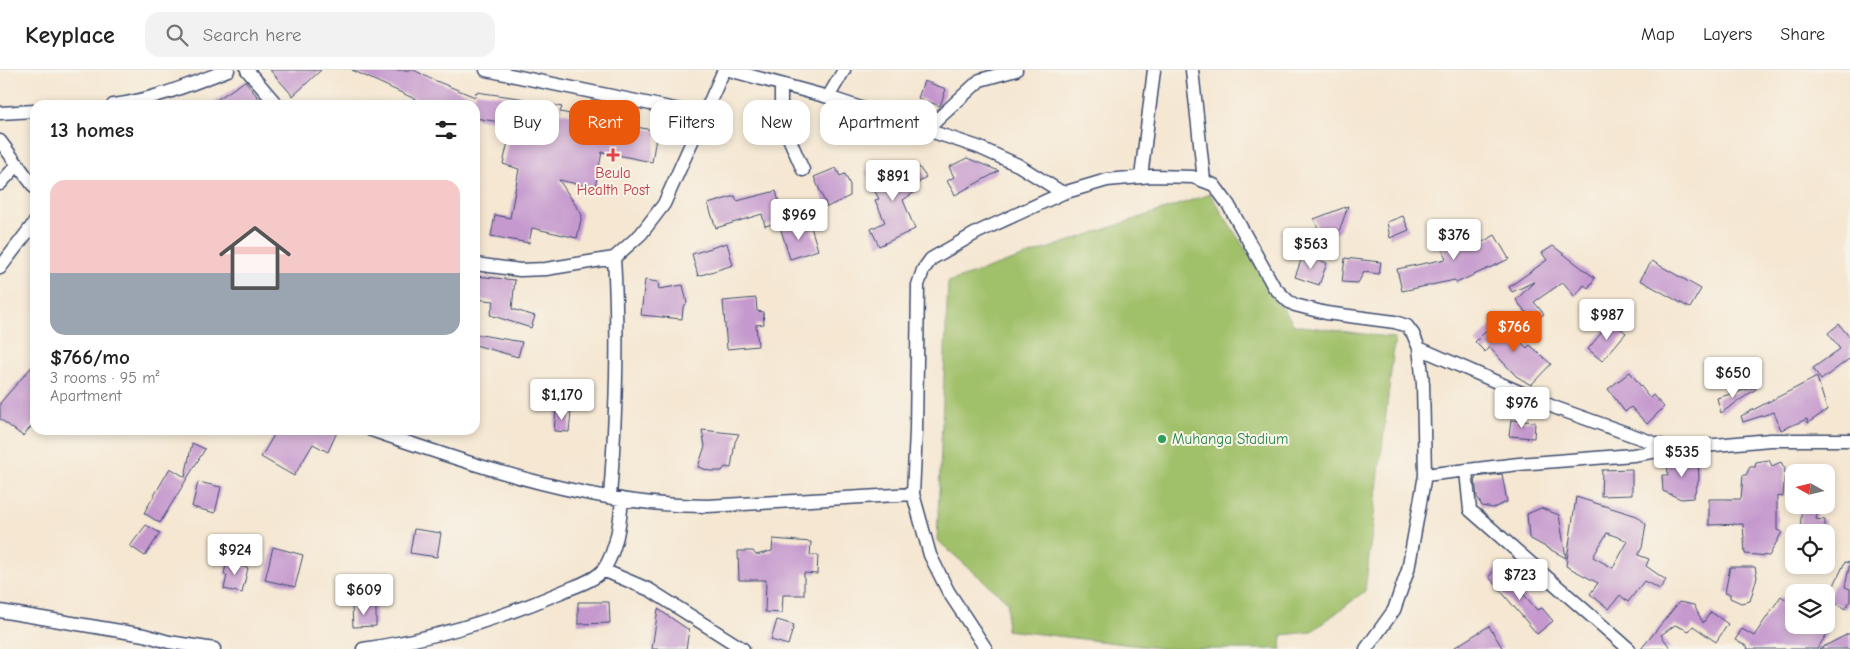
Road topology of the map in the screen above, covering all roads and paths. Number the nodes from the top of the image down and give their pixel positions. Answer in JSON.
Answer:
{"nodes":[{"id":1,"x":228,"y":70,"type":"edge"},
{"id":2,"x":247,"y":70,"type":"edge"},
{"id":3,"x":486,"y":70,"type":"edge"},
{"id":4,"x":724,"y":70,"type":"edge"},
{"id":5,"x":729,"y":70,"type":"edge"},
{"id":6,"x":844,"y":70,"type":"edge"},
{"id":7,"x":1016,"y":70,"type":"edge"},
{"id":8,"x":1154,"y":70,"type":"edge"},
{"id":9,"x":1192,"y":70,"type":"edge"},
{"id":10,"x":781,"y":84,"type":"junction"},
{"id":11,"x":828,"y":97,"type":"junction"},
{"id":12,"x":139,"y":100,"type":"edge"},
{"id":13,"x":273,"y":100,"type":"edge"},
{"id":14,"x":711,"y":100,"type":"edge"},
{"id":15,"x":837,"y":100,"type":"edge"},
{"id":16,"x":650,"y":104,"type":"edge"},
{"id":17,"x":30,"y":112,"type":"edge"},
{"id":18,"x":0,"y":113,"type":"edge"},
{"id":19,"x":937,"y":120,"type":"edge"},
{"id":20,"x":937,"y":134,"type":"edge"},
{"id":21,"x":0,"y":141,"type":"edge"},
{"id":22,"x":691,"y":145,"type":"edge"},
{"id":23,"x":18,"y":164,"type":"junction"},
{"id":24,"x":803,"y":170,"type":"dead end"},
{"id":25,"x":1141,"y":177,"type":"junction"},
{"id":26,"x":1204,"y":180,"type":"junction"},
{"id":27,"x":30,"y":181,"type":"edge"},
{"id":28,"x":0,"y":184,"type":"edge"},
{"id":29,"x":1062,"y":193,"type":"junction"},
{"id":30,"x":30,"y":229,"type":"edge"},
{"id":31,"x":614,"y":258,"type":"junction"},
{"id":32,"x":480,"y":265,"type":"edge"},
{"id":33,"x":0,"y":268,"type":"edge"},
{"id":34,"x":1419,"y":348,"type":"junction"},
{"id":35,"x":387,"y":435,"type":"edge"},
{"id":36,"x":1850,"y":440,"type":"edge"},
{"id":37,"x":1671,"y":449,"type":"junction"},
{"id":38,"x":1466,"y":471,"type":"junction"},
{"id":39,"x":1425,"y":475,"type":"junction"},
{"id":40,"x":912,"y":494,"type":"junction"},
{"id":41,"x":616,"y":498,"type":"junction"},
{"id":42,"x":603,"y":570,"type":"junction"},
{"id":43,"x":0,"y":611,"type":"edge"},
{"id":44,"x":214,"y":649,"type":"edge"},
{"id":45,"x":363,"y":649,"type":"edge"},
{"id":46,"x":743,"y":649,"type":"edge"},
{"id":47,"x":986,"y":649,"type":"edge"},
{"id":48,"x":1366,"y":649,"type":"edge"},
{"id":49,"x":1629,"y":649,"type":"edge"}],
"edges":[{"from":1,"to":12,"type":"street"},
{"from":2,"to":13,"type":"street"},
{"from":3,"to":16,"type":"street"},
{"from":4,"to":14,"type":"street"},
{"from":5,"to":10,"type":"street"},
{"from":6,"to":11,"type":"street"},
{"from":7,"to":19,"type":"street"},
{"from":8,"to":25,"type":"street"},
{"from":9,"to":26,"type":"street"},
{"from":10,"to":11,"type":"street"},
{"from":10,"to":24,"type":"street"},
{"from":11,"to":15,"type":"street"},
{"from":17,"to":18,"type":"street"},
{"from":20,"to":29,"type":"street"},
{"from":21,"to":23,"type":"street"},
{"from":22,"to":31,"type":"street"},
{"from":23,"to":27,"type":"street"},
{"from":23,"to":28,"type":"street"},
{"from":25,"to":26,"type":"street"},
{"from":25,"to":29,"type":"street"},
{"from":26,"to":34,"type":"street"},
{"from":29,"to":40,"type":"street"},
{"from":30,"to":33,"type":"street"},
{"from":31,"to":32,"type":"street"},
{"from":31,"to":41,"type":"street"},
{"from":34,"to":37,"type":"street"},
{"from":34,"to":39,"type":"street"},
{"from":35,"to":41,"type":"street"},
{"from":36,"to":37,"type":"street"},
{"from":37,"to":38,"type":"street"},
{"from":38,"to":39,"type":"street"},
{"from":38,"to":49,"type":"street"},
{"from":39,"to":48,"type":"street"},
{"from":40,"to":41,"type":"street"},
{"from":40,"to":47,"type":"street"},
{"from":41,"to":42,"type":"street"},
{"from":42,"to":45,"type":"street"},
{"from":42,"to":46,"type":"street"},
{"from":43,"to":44,"type":"street"}]}
